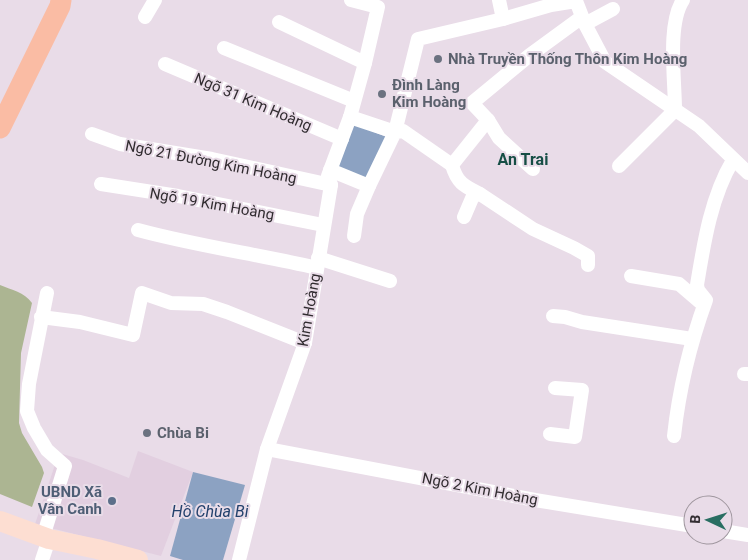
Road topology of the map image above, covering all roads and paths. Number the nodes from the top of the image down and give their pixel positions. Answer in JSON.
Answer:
{"nodes":[{"id":1,"x":62,"y":0,"type":"edge"},
{"id":2,"x":155,"y":0,"type":"edge"},
{"id":3,"x":351,"y":0,"type":"edge"},
{"id":4,"x":499,"y":0,"type":"edge"},
{"id":5,"x":576,"y":0,"type":"edge"},
{"id":6,"x":683,"y":0,"type":"edge"},
{"id":7,"x":550,"y":3,"type":"edge"},
{"id":8,"x":613,"y":9,"type":"dead end"},
{"id":9,"x":145,"y":17,"type":"dead end"},
{"id":10,"x":503,"y":19,"type":"junction"},
{"id":11,"x":584,"y":20,"type":"junction"},
{"id":12,"x":279,"y":22,"type":"dead end"},
{"id":13,"x":224,"y":48,"type":"dead end"},
{"id":14,"x":365,"y":63,"type":"junction"},
{"id":15,"x":165,"y":64,"type":"dead end"},
{"id":16,"x":354,"y":101,"type":"junction"},
{"id":17,"x":675,"y":110,"type":"junction"},
{"id":18,"x":350,"y":117,"type":"junction"},
{"id":19,"x":488,"y":120,"type":"junction"},
{"id":20,"x":0,"y":128,"type":"edge"},
{"id":21,"x":395,"y":132,"type":"junction"},
{"id":22,"x":92,"y":134,"type":"dead end"},
{"id":23,"x":342,"y":140,"type":"junction"},
{"id":24,"x":733,"y":160,"type":"junction"},
{"id":25,"x":452,"y":166,"type":"junction"},
{"id":26,"x":619,"y":166,"type":"dead end"},
{"id":27,"x":533,"y":169,"type":"dead end"},
{"id":28,"x":330,"y":170,"type":"junction"},
{"id":29,"x":748,"y":173,"type":"edge"},
{"id":30,"x":101,"y":184,"type":"dead end"},
{"id":31,"x":331,"y":185,"type":"junction"},
{"id":32,"x":369,"y":186,"type":"junction"},
{"id":33,"x":480,"y":194,"type":"junction"},
{"id":34,"x":464,"y":217,"type":"dead end"},
{"id":35,"x":323,"y":225,"type":"junction"},
{"id":36,"x":138,"y":230,"type":"dead end"},
{"id":37,"x":354,"y":236,"type":"dead end"},
{"id":38,"x":318,"y":263,"type":"junction"},
{"id":39,"x":588,"y":265,"type":"dead end"},
{"id":40,"x":631,"y":276,"type":"dead end"},
{"id":41,"x":390,"y":281,"type":"dead end"},
{"id":42,"x":47,"y":293,"type":"dead end"},
{"id":43,"x":705,"y":303,"type":"junction"},
{"id":44,"x":41,"y":316,"type":"junction"},
{"id":45,"x":553,"y":316,"type":"dead end"},
{"id":46,"x":692,"y":338,"type":"junction"},
{"id":47,"x":305,"y":343,"type":"junction"},
{"id":48,"x":555,"y":388,"type":"dead end"},
{"id":49,"x":550,"y":434,"type":"dead end"},
{"id":50,"x":674,"y":436,"type":"dead end"},
{"id":51,"x":267,"y":449,"type":"junction"},
{"id":52,"x":0,"y":522,"type":"edge"},
{"id":53,"x":683,"y":524,"type":"edge"},
{"id":54,"x":733,"y":533,"type":"edge"},
{"id":55,"x":748,"y":535,"type":"edge"},
{"id":56,"x":46,"y":538,"type":"junction"},
{"id":57,"x":95,"y":554,"type":"edge"},
{"id":58,"x":131,"y":559,"type":"edge"},
{"id":59,"x":42,"y":560,"type":"edge"},
{"id":60,"x":239,"y":560,"type":"edge"}],
"edges":[{"from":1,"to":20,"type":"main road"},
{"from":2,"to":9,"type":"street"},
{"from":3,"to":14,"type":"street","name":"Kim Hoàng"},
{"from":4,"to":10,"type":"street"},
{"from":5,"to":7,"type":"street"},
{"from":5,"to":11,"type":"street"},
{"from":6,"to":17,"type":"street"},
{"from":7,"to":10,"type":"street"},
{"from":8,"to":11,"type":"street"},
{"from":10,"to":21,"type":"street"},
{"from":11,"to":17,"type":"street"},
{"from":11,"to":19,"type":"street"},
{"from":12,"to":14,"type":"street"},
{"from":13,"to":16,"type":"street"},
{"from":14,"to":16,"type":"street","name":"Kim Hoàng"},
{"from":15,"to":23,"type":"street","name":"Ngõ 31 Kim Hoàng"},
{"from":16,"to":18,"type":"street","name":"Kim Hoàng"},
{"from":17,"to":24,"type":"street"},
{"from":17,"to":26,"type":"street"},
{"from":18,"to":21,"type":"street"},
{"from":18,"to":23,"type":"street","name":"Kim Hoàng"},
{"from":19,"to":25,"type":"street"},
{"from":19,"to":27,"type":"street"},
{"from":21,"to":25,"type":"street"},
{"from":21,"to":32,"type":"street"},
{"from":22,"to":31,"type":"street","name":"Ngõ 21 Đường Kim Hoàng"},
{"from":23,"to":28,"type":"street","name":"Kim Hoàng"},
{"from":24,"to":29,"type":"street"},
{"from":24,"to":43,"type":"street"},
{"from":25,"to":33,"type":"street"},
{"from":28,"to":31,"type":"street","name":"Kim Hoàng"},
{"from":28,"to":32,"type":"street"},
{"from":30,"to":35,"type":"street","name":"Ngõ 19 Kim Hoàng"},
{"from":31,"to":35,"type":"street","name":"Kim Hoàng"},
{"from":32,"to":37,"type":"street"},
{"from":33,"to":34,"type":"street"},
{"from":33,"to":39,"type":"street"},
{"from":35,"to":38,"type":"street","name":"Kim Hoàng"},
{"from":36,"to":38,"type":"street"},
{"from":38,"to":41,"type":"street"},
{"from":38,"to":47,"type":"street","name":"Kim Hoàng"},
{"from":40,"to":43,"type":"street"},
{"from":42,"to":44,"type":"street"},
{"from":43,"to":46,"type":"street"},
{"from":44,"to":47,"type":"street"},
{"from":44,"to":56,"type":"street"},
{"from":45,"to":46,"type":"street"},
{"from":46,"to":50,"type":"street"},
{"from":47,"to":51,"type":"street","name":"Kim Hoàng"},
{"from":48,"to":49,"type":"street"},
{"from":51,"to":53,"type":"street","name":"Ngõ 2 Kim Hoàng"},
{"from":51,"to":60,"type":"street","name":"Kim Hoàng"},
{"from":52,"to":56,"type":"street"},
{"from":54,"to":55,"type":"street"},
{"from":56,"to":57,"type":"street"},
{"from":56,"to":59,"type":"street"},
{"from":57,"to":58,"type":"street"}]}
